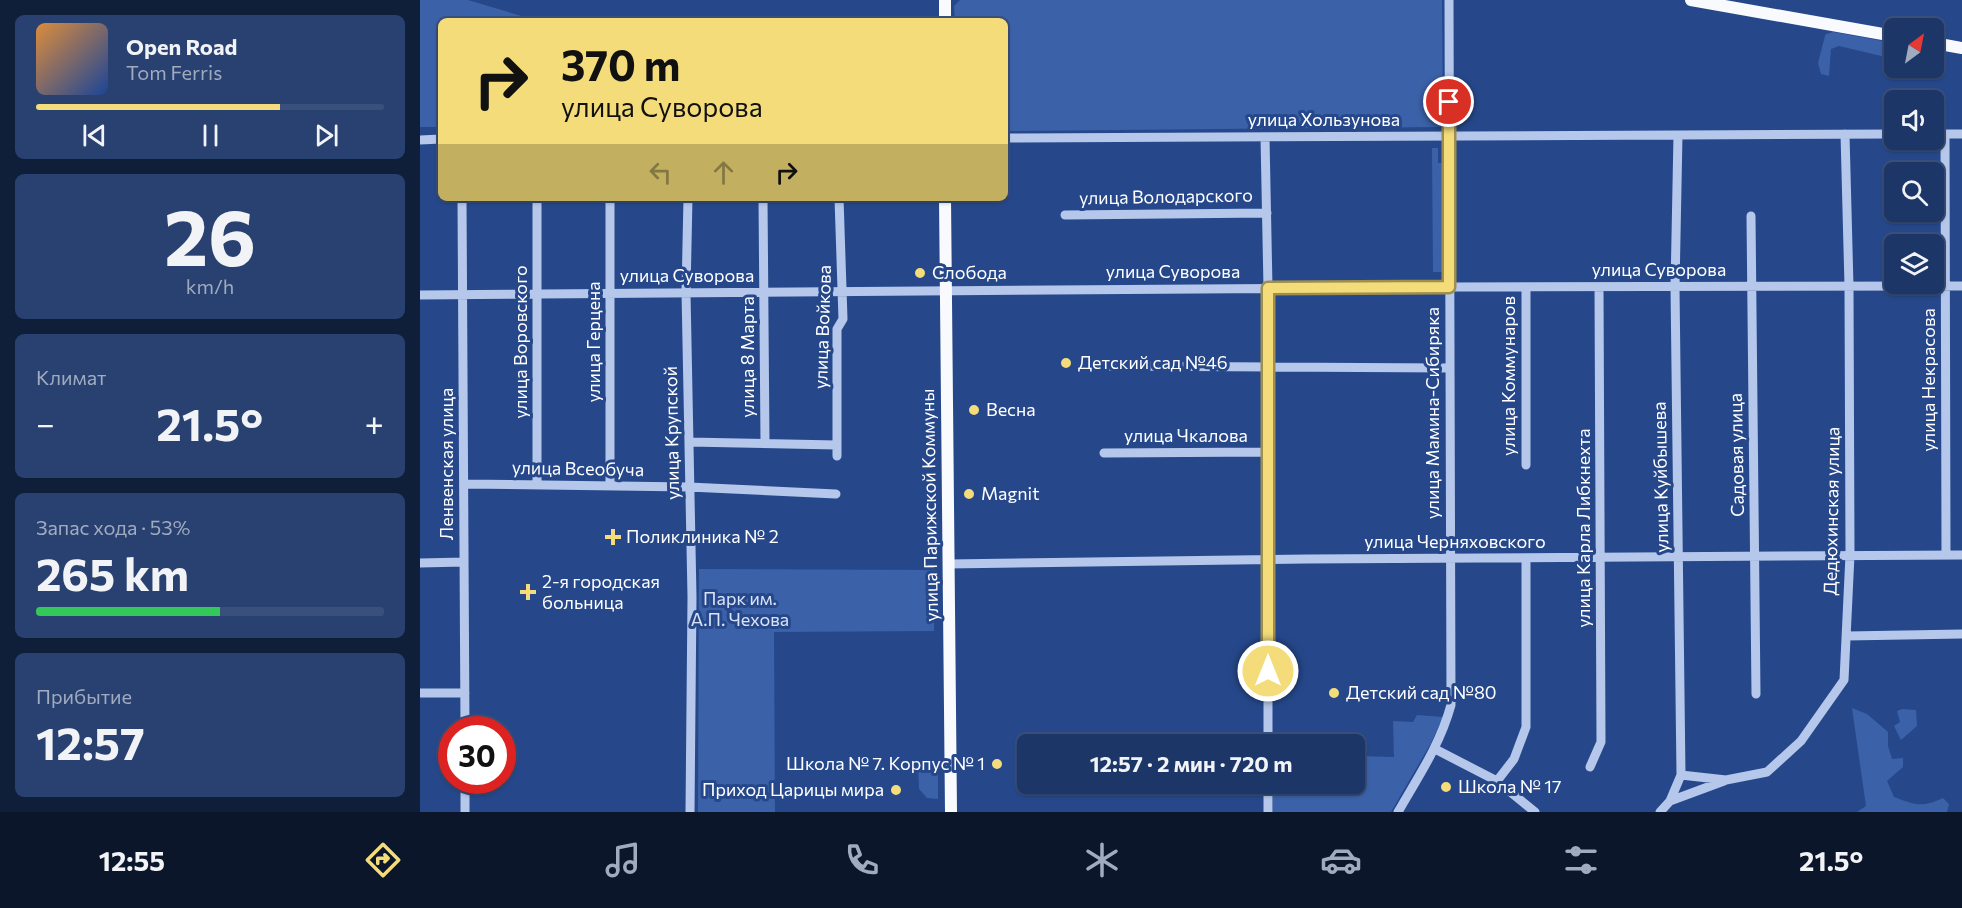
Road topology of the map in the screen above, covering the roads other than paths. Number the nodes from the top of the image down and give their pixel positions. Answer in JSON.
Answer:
{"nodes":[{"id":1,"x":945,"y":0,"type":"edge"},
{"id":2,"x":1449,"y":0,"type":"edge"},
{"id":3,"x":1691,"y":0,"type":"edge"},
{"id":4,"x":945,"y":18,"type":"edge"},
{"id":5,"x":1884,"y":34,"type":"edge"},
{"id":6,"x":1944,"y":45,"type":"edge"},
{"id":7,"x":1962,"y":48,"type":"edge"},
{"id":8,"x":1845,"y":134,"type":"junction"},
{"id":9,"x":1884,"y":134,"type":"edge"},
{"id":10,"x":1945,"y":134,"type":"joint"},
{"id":11,"x":1962,"y":134,"type":"edge"},
{"id":12,"x":1678,"y":135,"type":"junction"},
{"id":13,"x":1449,"y":136,"type":"junction"},
{"id":14,"x":1265,"y":137,"type":"junction"},
{"id":15,"x":1008,"y":138,"type":"edge"},
{"id":16,"x":438,"y":139,"type":"edge"},
{"id":17,"x":420,"y":140,"type":"edge"},
{"id":18,"x":462,"y":201,"type":"edge"},
{"id":19,"x":537,"y":201,"type":"edge"},
{"id":20,"x":610,"y":201,"type":"edge"},
{"id":21,"x":687,"y":201,"type":"edge"},
{"id":22,"x":763,"y":201,"type":"edge"},
{"id":23,"x":839,"y":201,"type":"edge"},
{"id":24,"x":945,"y":201,"type":"edge"},
{"id":25,"x":1267,"y":213,"type":"junction"},
{"id":26,"x":1065,"y":215,"type":"dead end"},
{"id":27,"x":1750,"y":216,"type":"dead end"},
{"id":28,"x":1849,"y":286,"type":"junction"},
{"id":29,"x":1945,"y":286,"type":"junction"},
{"id":30,"x":1962,"y":286,"type":"edge"},
{"id":31,"x":1449,"y":287,"type":"junction"},
{"id":32,"x":1526,"y":287,"type":"junction"},
{"id":33,"x":1599,"y":287,"type":"junction"},
{"id":34,"x":1675,"y":287,"type":"junction"},
{"id":35,"x":1751,"y":287,"type":"junction"},
{"id":36,"x":1268,"y":288,"type":"junction"},
{"id":37,"x":945,"y":290,"type":"junction"},
{"id":38,"x":764,"y":291,"type":"junction"},
{"id":39,"x":842,"y":291,"type":"junction"},
{"id":40,"x":686,"y":292,"type":"junction"},
{"id":41,"x":537,"y":293,"type":"junction"},
{"id":42,"x":611,"y":293,"type":"junction"},
{"id":43,"x":463,"y":294,"type":"junction"},
{"id":44,"x":420,"y":295,"type":"edge"},
{"id":45,"x":1110,"y":366,"type":"dead end"},
{"id":46,"x":1268,"y":367,"type":"junction"},
{"id":47,"x":1450,"y":368,"type":"junction"},
{"id":48,"x":689,"y":442,"type":"junction"},
{"id":49,"x":765,"y":443,"type":"junction"},
{"id":50,"x":837,"y":445,"type":"junction"},
{"id":51,"x":1269,"y":452,"type":"junction"},
{"id":52,"x":1104,"y":453,"type":"dead end"},
{"id":53,"x":837,"y":456,"type":"dead end"},
{"id":54,"x":1526,"y":465,"type":"dead end"},
{"id":55,"x":464,"y":484,"type":"junction"},
{"id":56,"x":537,"y":485,"type":"junction"},
{"id":57,"x":610,"y":486,"type":"junction"},
{"id":58,"x":689,"y":487,"type":"junction"},
{"id":59,"x":836,"y":494,"type":"dead end"},
{"id":60,"x":1850,"y":555,"type":"junction"},
{"id":61,"x":1947,"y":555,"type":"junction"},
{"id":62,"x":1962,"y":555,"type":"edge"},
{"id":63,"x":1755,"y":556,"type":"junction"},
{"id":64,"x":1679,"y":557,"type":"junction"},
{"id":65,"x":1450,"y":558,"type":"junction"},
{"id":66,"x":1526,"y":558,"type":"junction"},
{"id":67,"x":1600,"y":558,"type":"junction"},
{"id":68,"x":1267,"y":560,"type":"junction"},
{"id":69,"x":464,"y":562,"type":"junction"},
{"id":70,"x":420,"y":563,"type":"edge"},
{"id":71,"x":948,"y":564,"type":"junction"},
{"id":72,"x":1962,"y":634,"type":"edge"},
{"id":73,"x":1846,"y":636,"type":"junction"},
{"id":74,"x":420,"y":693,"type":"edge"},
{"id":75,"x":465,"y":693,"type":"junction"},
{"id":76,"x":1756,"y":693,"type":"dead end"},
{"id":77,"x":465,"y":716,"type":"edge"},
{"id":78,"x":1268,"y":734,"type":"edge"},
{"id":79,"x":1435,"y":749,"type":"junction"},
{"id":80,"x":1590,"y":767,"type":"dead end"},
{"id":81,"x":1682,"y":775,"type":"junction"},
{"id":82,"x":1726,"y":780,"type":"junction"},
{"id":83,"x":1497,"y":781,"type":"junction"},
{"id":84,"x":465,"y":794,"type":"edge"},
{"id":85,"x":1268,"y":794,"type":"edge"},
{"id":86,"x":1670,"y":801,"type":"junction"},
{"id":87,"x":465,"y":812,"type":"edge"},
{"id":88,"x":690,"y":812,"type":"edge"},
{"id":89,"x":951,"y":812,"type":"edge"},
{"id":90,"x":1268,"y":812,"type":"edge"},
{"id":91,"x":1398,"y":812,"type":"edge"},
{"id":92,"x":1535,"y":812,"type":"edge"},
{"id":93,"x":1660,"y":812,"type":"edge"}],
"edges":[{"from":1,"to":4,"type":"main road"},
{"from":2,"to":13,"type":"street","name":"улица Мамина-Сибиряка"},
{"from":3,"to":5,"type":"main road"},
{"from":6,"to":7,"type":"main road"},
{"from":8,"to":9,"type":"street","name":"улица Хользунова"},
{"from":8,"to":12,"type":"street","name":"улица Хользунова"},
{"from":8,"to":28,"type":"street","name":"Дедюхинская улица"},
{"from":10,"to":11,"type":"street"},
{"from":10,"to":29,"type":"street","name":"улица Некрасова"},
{"from":12,"to":13,"type":"street","name":"улица Хользунова"},
{"from":12,"to":34,"type":"street","name":"улица Куйбышева"},
{"from":13,"to":14,"type":"street","name":"улица Хользунова"},
{"from":13,"to":31,"type":"street","name":"улица Мамина-Сибиряка"},
{"from":14,"to":15,"type":"street","name":"улица Хользунова"},
{"from":14,"to":25,"type":"street"},
{"from":16,"to":17,"type":"street"},
{"from":18,"to":43,"type":"street","name":"Ленвенская улица"},
{"from":19,"to":41,"type":"street","name":"улица Воровского"},
{"from":20,"to":42,"type":"street","name":"улица Герцена"},
{"from":21,"to":40,"type":"street","name":"улица Крупской"},
{"from":22,"to":38,"type":"street","name":"улица 8 Марта"},
{"from":23,"to":39,"type":"street","name":"улица Войкова"},
{"from":24,"to":37,"type":"main road","name":"улица Парижской Коммуны"},
{"from":25,"to":26,"type":"street","name":"улица Володарского"},
{"from":25,"to":36,"type":"street"},
{"from":27,"to":35,"type":"street","name":"Садовая улица"},
{"from":28,"to":29,"type":"street","name":"улица Суворова"},
{"from":28,"to":35,"type":"street","name":"улица Суворова"},
{"from":28,"to":60,"type":"street","name":"Дедюхинская улица"},
{"from":29,"to":30,"type":"street","name":"улица Суворова"},
{"from":29,"to":61,"type":"street","name":"улица Некрасова"},
{"from":31,"to":32,"type":"street","name":"улица Суворова"},
{"from":31,"to":36,"type":"street","name":"улица Суворова"},
{"from":31,"to":47,"type":"street","name":"улица Мамина-Сибиряка"},
{"from":32,"to":33,"type":"street","name":"улица Суворова"},
{"from":32,"to":54,"type":"street","name":"улица Коммунаров"},
{"from":33,"to":34,"type":"street","name":"улица Суворова"},
{"from":33,"to":67,"type":"street","name":"улица Карла Либкнехта"},
{"from":34,"to":35,"type":"street","name":"улица Суворова"},
{"from":34,"to":64,"type":"street","name":"улица Куйбышева"},
{"from":35,"to":63,"type":"street","name":"Садовая улица"},
{"from":36,"to":37,"type":"street","name":"улица Суворова"},
{"from":36,"to":46,"type":"street"},
{"from":37,"to":39,"type":"street","name":"улица Суворова"},
{"from":37,"to":71,"type":"main road","name":"улица Парижской Коммуны"},
{"from":38,"to":39,"type":"street","name":"улица Суворова"},
{"from":38,"to":40,"type":"street","name":"улица Суворова"},
{"from":38,"to":49,"type":"street","name":"улица 8 Марта"},
{"from":39,"to":50,"type":"street","name":"улица Войкова"},
{"from":40,"to":42,"type":"street","name":"улица Суворова"},
{"from":40,"to":48,"type":"street","name":"улица Крупской"},
{"from":41,"to":42,"type":"street","name":"улица Суворова"},
{"from":41,"to":43,"type":"street","name":"улица Суворова"},
{"from":41,"to":56,"type":"street","name":"улица Воровского"},
{"from":42,"to":57,"type":"street","name":"улица Герцена"},
{"from":43,"to":44,"type":"street","name":"улица Суворова"},
{"from":43,"to":55,"type":"street","name":"Ленвенская улица"},
{"from":45,"to":46,"type":"street"},
{"from":46,"to":47,"type":"street"},
{"from":46,"to":51,"type":"street"},
{"from":47,"to":65,"type":"street","name":"улица Мамина-Сибиряка"},
{"from":48,"to":49,"type":"street"},
{"from":48,"to":58,"type":"street","name":"улица Крупской"},
{"from":49,"to":50,"type":"street"},
{"from":50,"to":53,"type":"street","name":"улица Войкова"},
{"from":51,"to":52,"type":"street","name":"улица Чкалова"},
{"from":51,"to":68,"type":"street"},
{"from":55,"to":56,"type":"street","name":"улица Всеобуча"},
{"from":55,"to":69,"type":"street","name":"Ленвенская улица"},
{"from":56,"to":57,"type":"street","name":"улица Всеобуча"},
{"from":57,"to":58,"type":"street","name":"улица Всеобуча"},
{"from":58,"to":59,"type":"street","name":"улица Всеобуча"},
{"from":58,"to":88,"type":"street","name":"улица Крупской"},
{"from":60,"to":61,"type":"street","name":"улица Черняховского"},
{"from":60,"to":63,"type":"street","name":"улица Черняховского"},
{"from":60,"to":73,"type":"street","name":"Дедюхинская улица"},
{"from":61,"to":62,"type":"street","name":"улица Черняховского"},
{"from":63,"to":64,"type":"street","name":"улица Черняховского"},
{"from":63,"to":76,"type":"street","name":"Садовая улица"},
{"from":64,"to":67,"type":"street","name":"улица Черняховского"},
{"from":64,"to":81,"type":"street","name":"улица Куйбышева"},
{"from":65,"to":66,"type":"street","name":"улица Черняховского"},
{"from":65,"to":68,"type":"street","name":"улица Черняховского"},
{"from":65,"to":79,"type":"street","name":"улица Мамина-Сибиряка"},
{"from":66,"to":67,"type":"street","name":"улица Черняховского"},
{"from":66,"to":83,"type":"street"},
{"from":67,"to":80,"type":"street","name":"улица Карла Либкнехта"},
{"from":68,"to":71,"type":"street","name":"улица Черняховского"},
{"from":68,"to":78,"type":"street"},
{"from":69,"to":70,"type":"street"},
{"from":69,"to":75,"type":"street","name":"Ленвенская улица"},
{"from":71,"to":89,"type":"main road","name":"улица Парижской Коммуны"},
{"from":72,"to":73,"type":"street"},
{"from":73,"to":82,"type":"street","name":"Дедюхинская улица"},
{"from":74,"to":75,"type":"street"},
{"from":75,"to":77,"type":"street","name":"Ленвенская улица"},
{"from":79,"to":83,"type":"street"},
{"from":79,"to":91,"type":"street","name":"улица Мамина-Сибиряка"},
{"from":81,"to":82,"type":"street","name":"Дедюхинская улица"},
{"from":81,"to":86,"type":"street","name":"улица Куйбышева"},
{"from":82,"to":86,"type":"street"},
{"from":83,"to":92,"type":"street"},
{"from":84,"to":87,"type":"street"},
{"from":85,"to":90,"type":"street"},
{"from":86,"to":93,"type":"street","name":"улица Куйбышева"}]}
